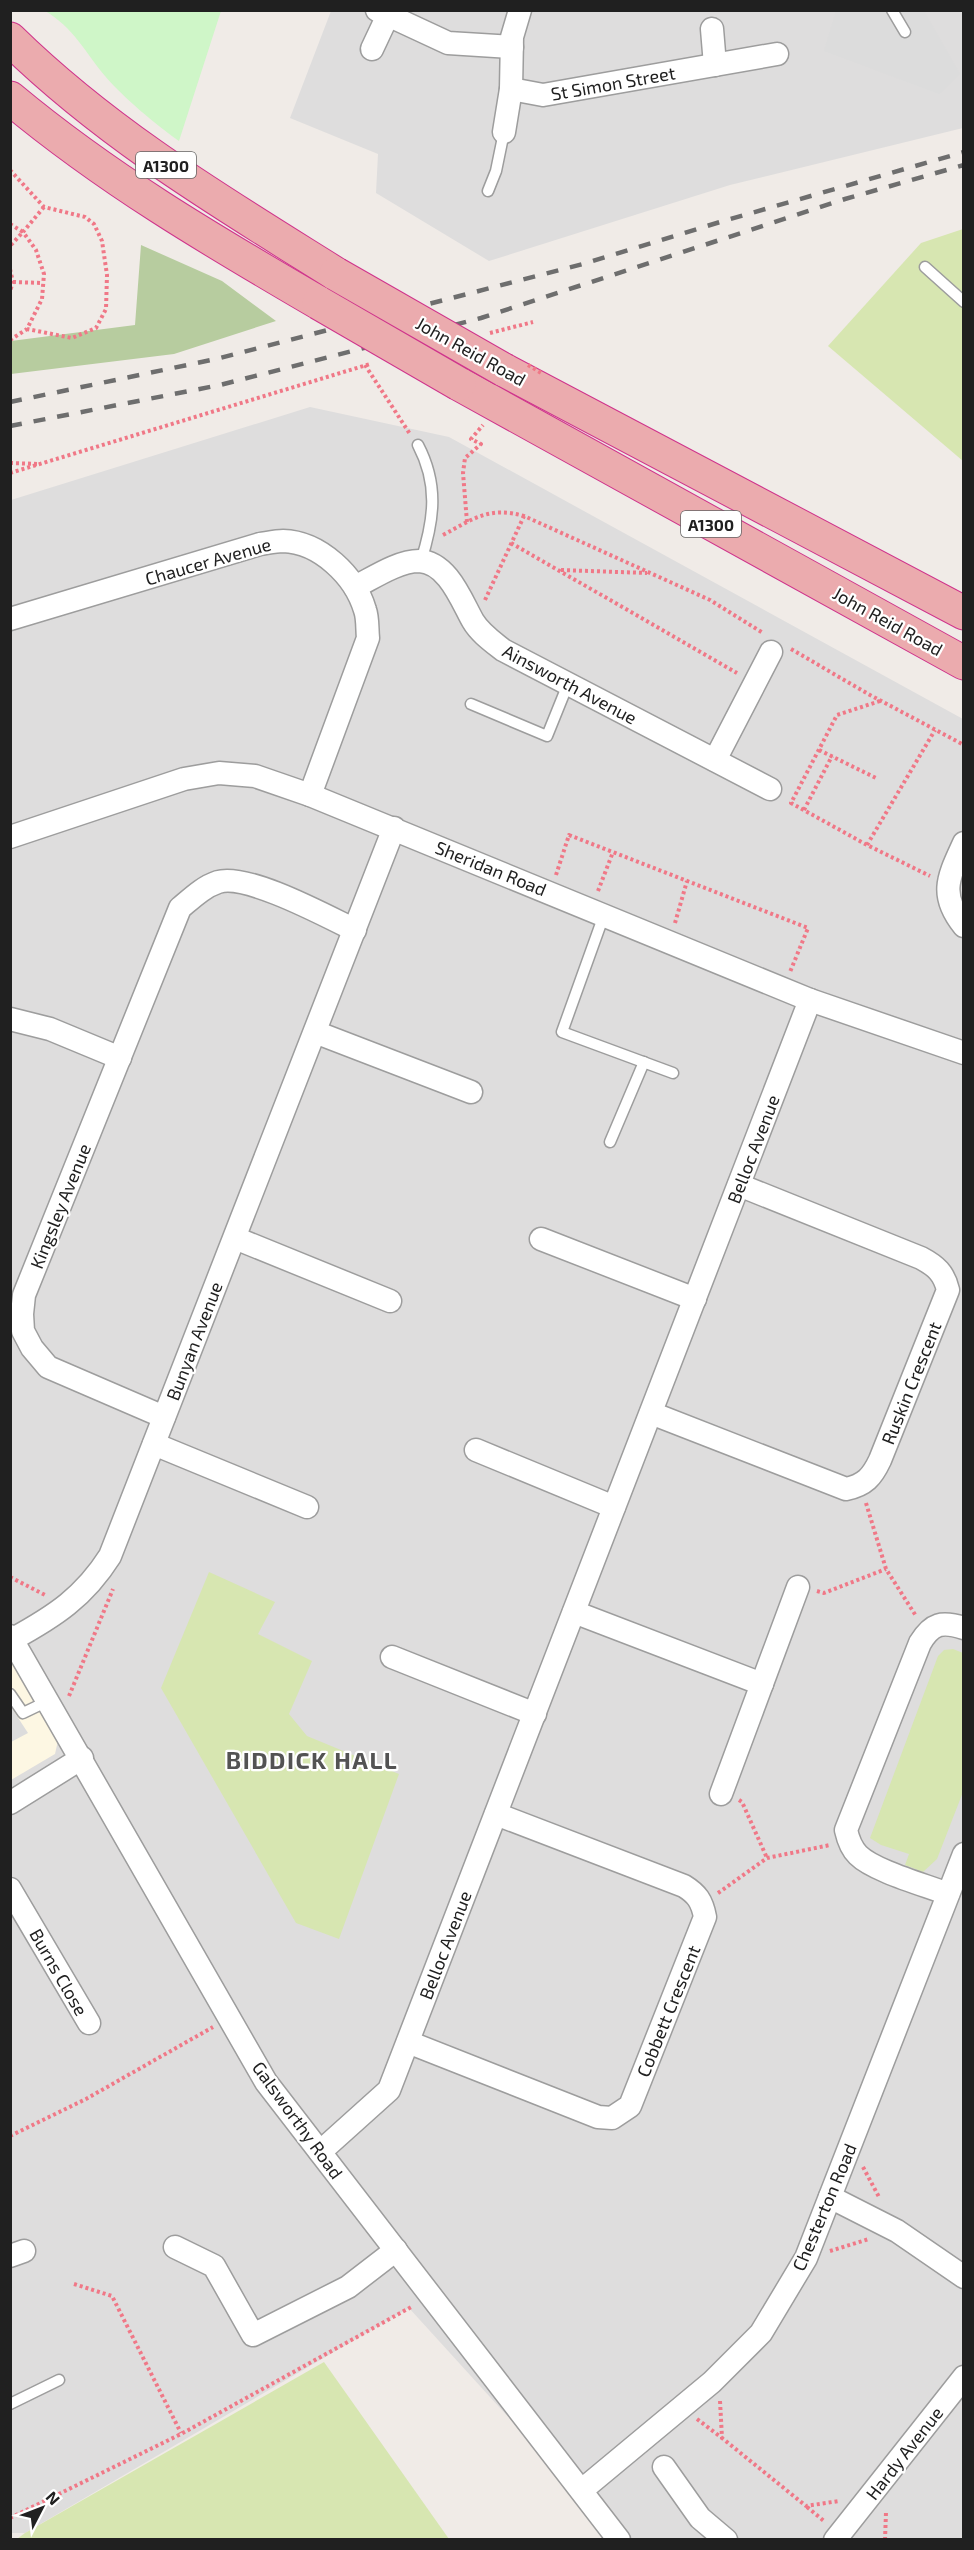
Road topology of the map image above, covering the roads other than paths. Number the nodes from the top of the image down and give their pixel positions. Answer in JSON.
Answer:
{"nodes":[{"id":1,"x":520,"y":10,"type":"edge"},
{"id":2,"x":892,"y":10,"type":"edge"},
{"id":3,"x":383,"y":13,"type":"edge"},
{"id":4,"x":712,"y":29,"type":"dead end"},
{"id":5,"x":905,"y":32,"type":"dead end"},
{"id":6,"x":10,"y":39,"type":"edge"},
{"id":7,"x":512,"y":47,"type":"junction"},
{"id":8,"x":372,"y":49,"type":"dead end"},
{"id":9,"x":777,"y":54,"type":"dead end"},
{"id":10,"x":715,"y":65,"type":"junction"},
{"id":11,"x":511,"y":89,"type":"junction"},
{"id":12,"x":10,"y":98,"type":"edge"},
{"id":13,"x":504,"y":132,"type":"joint"},
{"id":14,"x":488,"y":191,"type":"dead end"},
{"id":15,"x":925,"y":267,"type":"dead end"},
{"id":16,"x":963,"y":302,"type":"edge"},
{"id":17,"x":418,"y":445,"type":"road end"},
{"id":18,"x":423,"y":553,"type":"junction"},
{"id":19,"x":354,"y":587,"type":"junction"},
{"id":20,"x":963,"y":613,"type":"edge"},
{"id":21,"x":10,"y":619,"type":"edge"},
{"id":22,"x":774,"y":646,"type":"road end"},
{"id":23,"x":963,"y":663,"type":"edge"},
{"id":24,"x":568,"y":684,"type":"junction"},
{"id":25,"x":471,"y":704,"type":"dead end"},
{"id":26,"x":715,"y":760,"type":"junction"},
{"id":27,"x":770,"y":789,"type":"dead end"},
{"id":28,"x":310,"y":795,"type":"junction"},
{"id":29,"x":394,"y":828,"type":"junction"},
{"id":30,"x":10,"y":837,"type":"edge"},
{"id":31,"x":963,"y":843,"type":"edge"},
{"id":32,"x":597,"y":912,"type":"junction"},
{"id":33,"x":963,"y":926,"type":"edge"},
{"id":34,"x":355,"y":930,"type":"junction"},
{"id":35,"x":810,"y":1000,"type":"junction"},
{"id":36,"x":10,"y":1019,"type":"edge"},
{"id":37,"x":315,"y":1032,"type":"junction"},
{"id":38,"x":963,"y":1053,"type":"edge"},
{"id":39,"x":120,"y":1058,"type":"junction"},
{"id":40,"x":644,"y":1062,"type":"junction"},
{"id":41,"x":673,"y":1073,"type":"dead end"},
{"id":42,"x":471,"y":1092,"type":"dead end"},
{"id":43,"x":610,"y":1142,"type":"dead end"},
{"id":44,"x":739,"y":1185,"type":"junction"},
{"id":45,"x":235,"y":1238,"type":"junction"},
{"id":46,"x":542,"y":1239,"type":"dead end"},
{"id":47,"x":695,"y":1299,"type":"junction"},
{"id":48,"x":390,"y":1301,"type":"dead end"},
{"id":49,"x":651,"y":1413,"type":"junction"},
{"id":50,"x":164,"y":1417,"type":"junction"},
{"id":51,"x":154,"y":1444,"type":"junction"},
{"id":52,"x":476,"y":1450,"type":"dead end"},
{"id":53,"x":307,"y":1507,"type":"dead end"},
{"id":54,"x":615,"y":1507,"type":"junction"},
{"id":55,"x":798,"y":1587,"type":"road end"},
{"id":56,"x":574,"y":1612,"type":"junction"},
{"id":57,"x":963,"y":1628,"type":"edge"},
{"id":58,"x":11,"y":1637,"type":"edge"},
{"id":59,"x":392,"y":1656,"type":"dead end"},
{"id":60,"x":762,"y":1684,"type":"junction"},
{"id":61,"x":10,"y":1694,"type":"edge"},
{"id":62,"x":54,"y":1710,"type":"junction"},
{"id":63,"x":535,"y":1714,"type":"junction"},
{"id":64,"x":82,"y":1758,"type":"junction"},
{"id":65,"x":721,"y":1794,"type":"road end"},
{"id":66,"x":10,"y":1803,"type":"edge"},
{"id":67,"x":496,"y":1814,"type":"junction"},
{"id":68,"x":963,"y":1854,"type":"edge"},
{"id":69,"x":10,"y":1889,"type":"edge"},
{"id":70,"x":948,"y":1894,"type":"junction"},
{"id":71,"x":89,"y":2024,"type":"dead end"},
{"id":72,"x":408,"y":2042,"type":"junction"},
{"id":73,"x":320,"y":2152,"type":"junction"},
{"id":74,"x":830,"y":2197,"type":"junction"},
{"id":75,"x":175,"y":2247,"type":"dead end"},
{"id":76,"x":396,"y":2250,"type":"junction"},
{"id":77,"x":963,"y":2277,"type":"edge"},
{"id":78,"x":963,"y":2377,"type":"edge"},
{"id":79,"x":59,"y":2380,"type":"dead end"},
{"id":80,"x":10,"y":2404,"type":"edge"},
{"id":81,"x":664,"y":2467,"type":"dead end"},
{"id":82,"x":582,"y":2490,"type":"junction"},
{"id":83,"x":845,"y":2536,"type":"edge"},
{"id":84,"x":620,"y":2540,"type":"edge"},
{"id":85,"x":726,"y":2540,"type":"edge"}],
"edges":[{"from":1,"to":7,"type":"street"},
{"from":2,"to":5,"type":"lane"},
{"from":3,"to":7,"type":"street"},
{"from":3,"to":8,"type":"street"},
{"from":4,"to":10,"type":"street"},
{"from":6,"to":20,"type":"highway","name":"John Reid Road","number":"A1300","bridge":true},
{"from":7,"to":11,"type":"street"},
{"from":9,"to":10,"type":"street","name":"St Simon Street"},
{"from":10,"to":11,"type":"street","name":"St Simon Street"},
{"from":11,"to":13,"type":"street"},
{"from":12,"to":23,"type":"highway","name":"John Reid Road","number":"A1300","bridge":true},
{"from":13,"to":14,"type":"lane"},
{"from":15,"to":16,"type":"lane"},
{"from":17,"to":18,"type":"lane"},
{"from":18,"to":19,"type":"street"},
{"from":18,"to":24,"type":"street","name":"Ainsworth Avenue"},
{"from":19,"to":21,"type":"street","name":"Chaucer Avenue"},
{"from":19,"to":28,"type":"street","name":"Chaucer Avenue"},
{"from":22,"to":26,"type":"street"},
{"from":24,"to":25,"type":"lane"},
{"from":24,"to":26,"type":"street","name":"Ainsworth Avenue"},
{"from":26,"to":27,"type":"street","name":"Ainsworth Avenue"},
{"from":28,"to":29,"type":"street","name":"Sheridan Road"},
{"from":28,"to":30,"type":"street","name":"Sheridan Road"},
{"from":29,"to":32,"type":"street","name":"Sheridan Road"},
{"from":29,"to":34,"type":"street","name":"Bunyan Avenue"},
{"from":31,"to":33,"type":"street"},
{"from":32,"to":35,"type":"street","name":"Sheridan Road"},
{"from":32,"to":40,"type":"lane"},
{"from":34,"to":37,"type":"street","name":"Bunyan Avenue"},
{"from":34,"to":39,"type":"street","name":"Kingsley Avenue"},
{"from":35,"to":38,"type":"street","name":"Sheridan Road"},
{"from":35,"to":44,"type":"street","name":"Belloc Avenue"},
{"from":36,"to":39,"type":"street"},
{"from":37,"to":42,"type":"street"},
{"from":37,"to":45,"type":"street","name":"Bunyan Avenue"},
{"from":39,"to":50,"type":"street","name":"Kingsley Avenue"},
{"from":40,"to":41,"type":"lane"},
{"from":40,"to":43,"type":"lane"},
{"from":44,"to":47,"type":"street","name":"Belloc Avenue"},
{"from":44,"to":49,"type":"street","name":"Ruskin Crescent"},
{"from":45,"to":48,"type":"street"},
{"from":45,"to":50,"type":"street","name":"Bunyan Avenue"},
{"from":46,"to":47,"type":"street"},
{"from":47,"to":49,"type":"street","name":"Belloc Avenue"},
{"from":49,"to":54,"type":"street","name":"Belloc Avenue"},
{"from":50,"to":51,"type":"street","name":"Bunyan Avenue"},
{"from":51,"to":53,"type":"street"},
{"from":51,"to":58,"type":"street","name":"Bunyan Avenue"},
{"from":52,"to":54,"type":"street"},
{"from":54,"to":56,"type":"street","name":"Belloc Avenue"},
{"from":55,"to":60,"type":"street"},
{"from":56,"to":60,"type":"street"},
{"from":56,"to":63,"type":"street","name":"Belloc Avenue"},
{"from":57,"to":70,"type":"street"},
{"from":58,"to":62,"type":"street","name":"Galsworthy Road"},
{"from":59,"to":63,"type":"street"},
{"from":60,"to":65,"type":"street"},
{"from":61,"to":62,"type":"lane"},
{"from":62,"to":64,"type":"street","name":"Galsworthy Road"},
{"from":63,"to":67,"type":"street","name":"Belloc Avenue"},
{"from":64,"to":66,"type":"street"},
{"from":64,"to":73,"type":"street","name":"Galsworthy Road"},
{"from":67,"to":72,"type":"street","name":"Belloc Avenue"},
{"from":67,"to":72,"type":"street","name":"Cobbett Crescent"},
{"from":68,"to":70,"type":"street","name":"Chesterton Road"},
{"from":69,"to":71,"type":"street","name":"Burns Close"},
{"from":70,"to":74,"type":"street","name":"Chesterton Road"},
{"from":72,"to":73,"type":"street","name":"Belloc Avenue"},
{"from":73,"to":76,"type":"street","name":"Galsworthy Road"},
{"from":74,"to":77,"type":"street"},
{"from":74,"to":82,"type":"street","name":"Chesterton Road"},
{"from":75,"to":76,"type":"street"},
{"from":76,"to":82,"type":"street","name":"Galsworthy Road"},
{"from":78,"to":83,"type":"street","name":"Hardy Avenue"},
{"from":79,"to":80,"type":"lane"},
{"from":81,"to":85,"type":"street"},
{"from":82,"to":84,"type":"street","name":"Galsworthy Road"}]}
